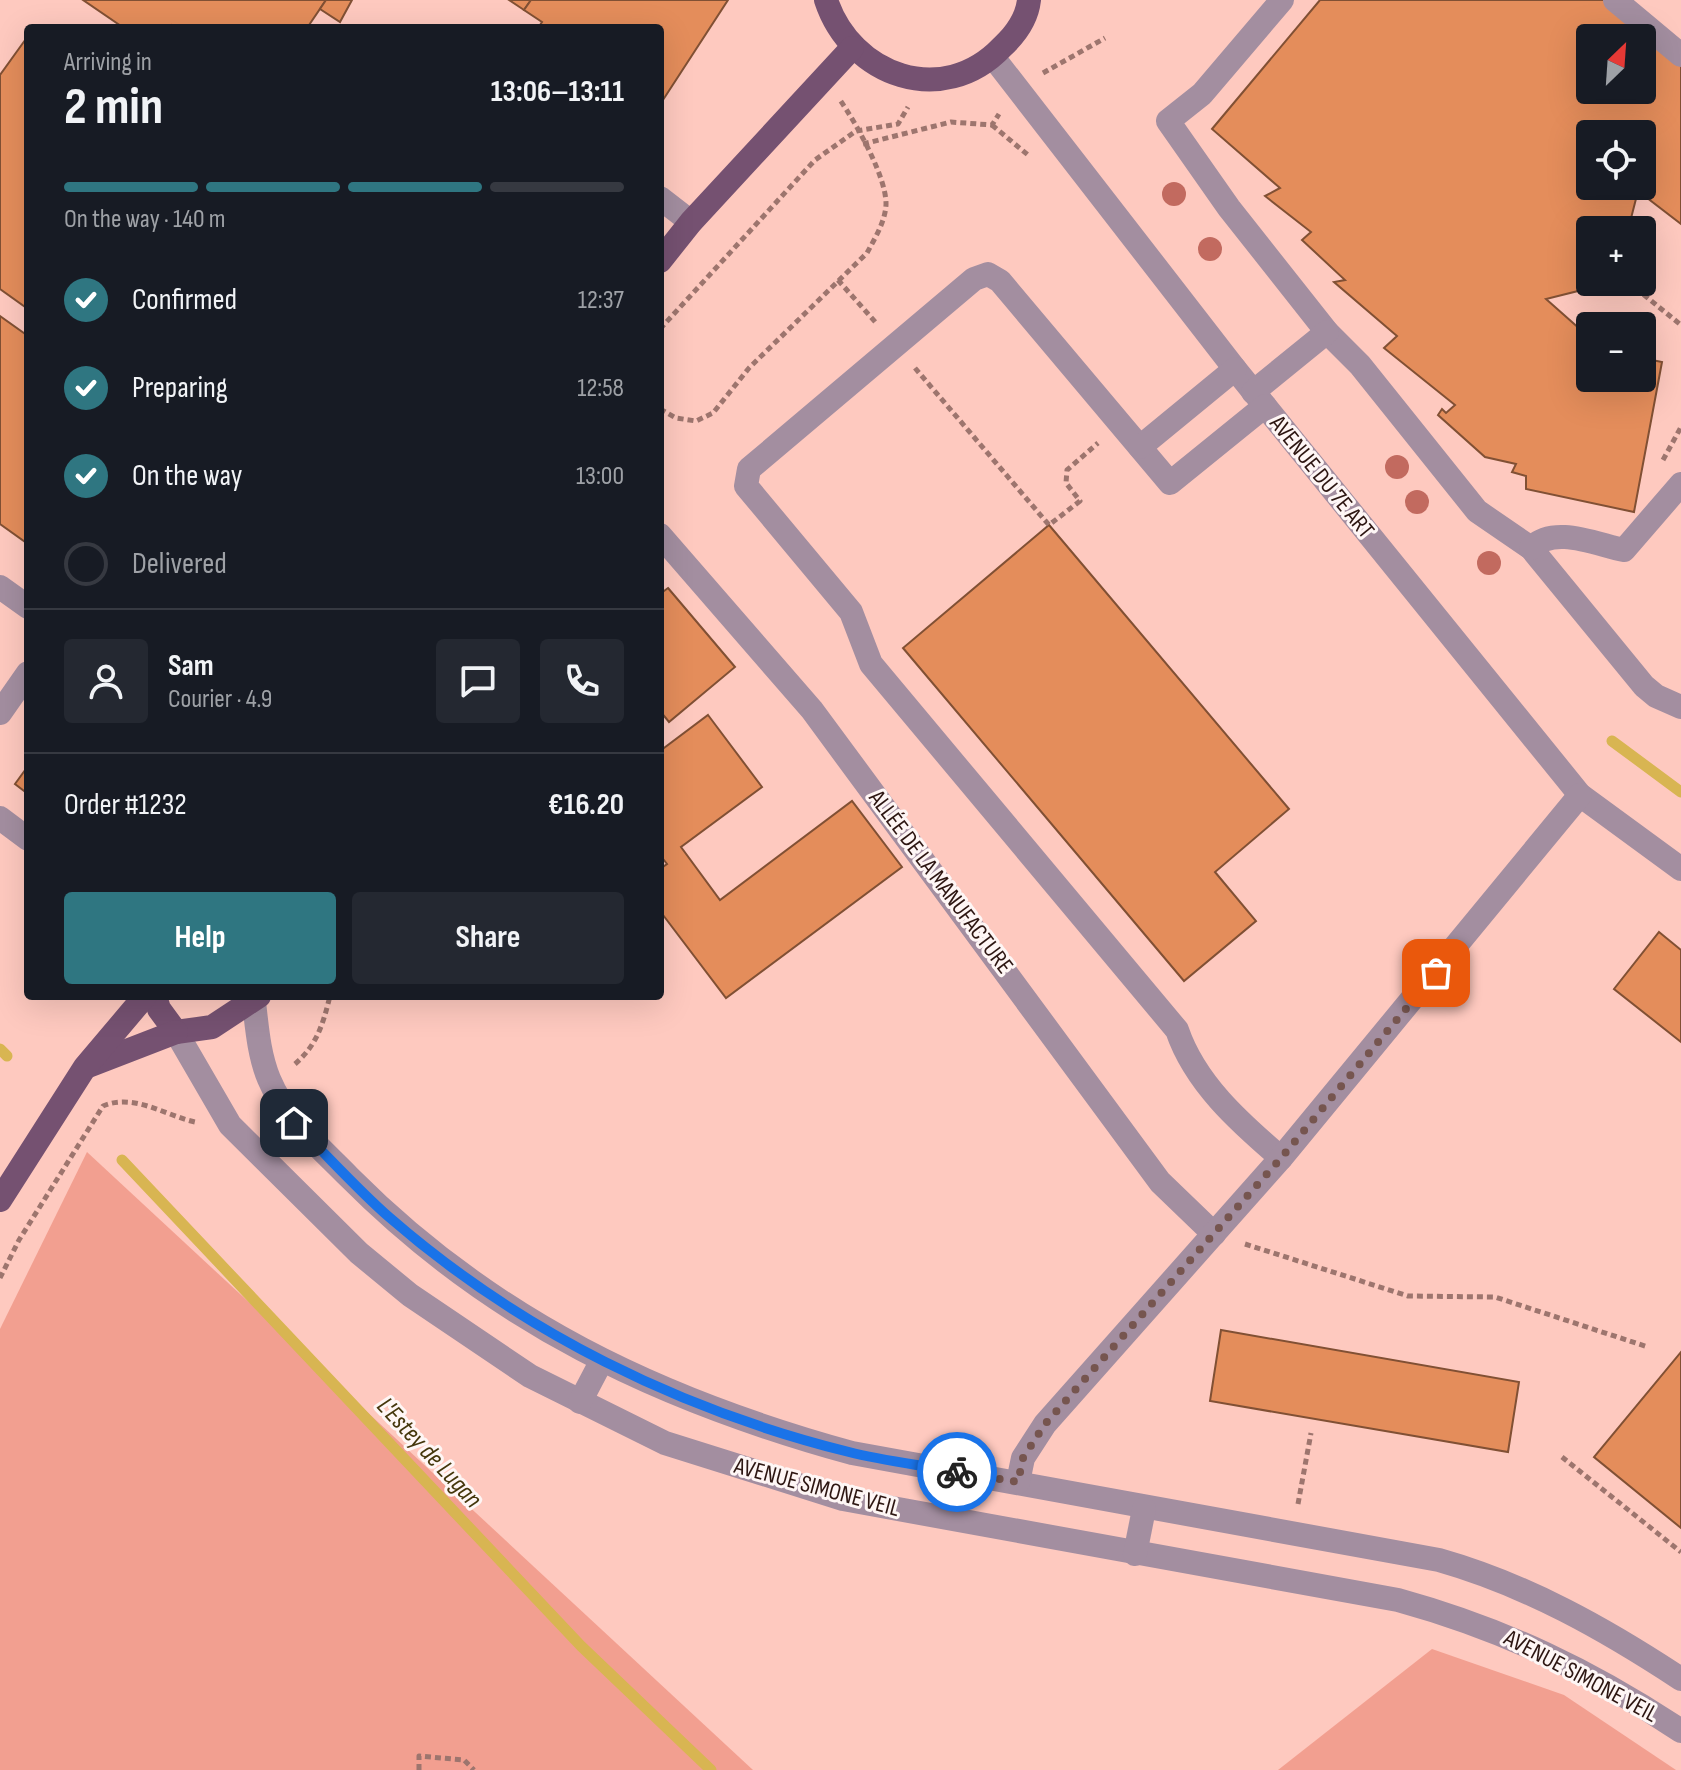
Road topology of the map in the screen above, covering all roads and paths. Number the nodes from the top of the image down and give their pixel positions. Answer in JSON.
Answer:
{"nodes":[{"id":1,"x":826,"y":0,"type":"edge"},
{"id":2,"x":1029,"y":0,"type":"edge"},
{"id":3,"x":1282,"y":0,"type":"edge"},
{"id":4,"x":1615,"y":0,"type":"edge"},
{"id":5,"x":852,"y":48,"type":"junction"},
{"id":6,"x":1681,"y":55,"type":"edge"},
{"id":7,"x":993,"y":57,"type":"junction"},
{"id":8,"x":824,"y":77,"type":"junction"},
{"id":9,"x":898,"y":124,"type":"dead end"},
{"id":10,"x":992,"y":125,"type":"dead end"},
{"id":11,"x":856,"y":131,"type":"junction"},
{"id":12,"x":1034,"y":162,"type":"dead end"},
{"id":13,"x":664,"y":201,"type":"edge"},
{"id":14,"x":691,"y":222,"type":"junction"},
{"id":15,"x":664,"y":256,"type":"edge"},
{"id":16,"x":838,"y":280,"type":"junction"},
{"id":17,"x":1645,"y":296,"type":"edge"},
{"id":18,"x":664,"y":325,"type":"edge"},
{"id":19,"x":1681,"y":325,"type":"edge"},
{"id":20,"x":1327,"y":332,"type":"junction"},
{"id":21,"x":895,"y":344,"type":"junction"},
{"id":22,"x":1235,"y":369,"type":"junction"},
{"id":23,"x":1259,"y":399,"type":"junction"},
{"id":24,"x":664,"y":411,"type":"edge"},
{"id":25,"x":1120,"y":424,"type":"junction"},
{"id":26,"x":1140,"y":447,"type":"junction"},
{"id":27,"x":1681,"y":484,"type":"edge"},
{"id":28,"x":664,"y":540,"type":"edge"},
{"id":29,"x":1531,"y":548,"type":"junction"},
{"id":30,"x":0,"y":587,"type":"edge"},
{"id":31,"x":24,"y":604,"type":"edge"},
{"id":32,"x":24,"y":679,"type":"edge"},
{"id":33,"x":1681,"y":707,"type":"edge"},
{"id":34,"x":0,"y":713,"type":"edge"},
{"id":35,"x":1580,"y":795,"type":"junction"},
{"id":36,"x":0,"y":818,"type":"edge"},
{"id":37,"x":24,"y":836,"type":"edge"},
{"id":38,"x":1681,"y":869,"type":"edge"},
{"id":39,"x":142,"y":1000,"type":"edge"},
{"id":40,"x":156,"y":1000,"type":"edge"},
{"id":41,"x":255,"y":1000,"type":"edge"},
{"id":42,"x":257,"y":1000,"type":"edge"},
{"id":43,"x":176,"y":1032,"type":"junction"},
{"id":44,"x":81,"y":1073,"type":"junction"},
{"id":45,"x":96,"y":1115,"type":"dead end"},
{"id":46,"x":1281,"y":1158,"type":"junction"},
{"id":47,"x":0,"y":1200,"type":"edge"},
{"id":48,"x":1214,"y":1234,"type":"junction"},
{"id":49,"x":0,"y":1278,"type":"edge"},
{"id":50,"x":1648,"y":1347,"type":"dead end"},
{"id":51,"x":601,"y":1362,"type":"junction"},
{"id":52,"x":580,"y":1402,"type":"junction"},
{"id":53,"x":1311,"y":1433,"type":"dead end"},
{"id":54,"x":1562,"y":1457,"type":"dead end"},
{"id":55,"x":1018,"y":1482,"type":"junction"},
{"id":56,"x":1298,"y":1504,"type":"dead end"},
{"id":57,"x":1144,"y":1509,"type":"junction"},
{"id":58,"x":1681,"y":1552,"type":"edge"},
{"id":59,"x":1135,"y":1554,"type":"junction"},
{"id":60,"x":1681,"y":1679,"type":"edge"},
{"id":61,"x":1681,"y":1731,"type":"edge"},
{"id":62,"x":419,"y":1770,"type":"edge"},
{"id":63,"x":474,"y":1770,"type":"edge"}],
"edges":[{"from":1,"to":5,"type":"main road"},
{"from":2,"to":7,"type":"main road"},
{"from":3,"to":20,"type":"street"},
{"from":4,"to":6,"type":"street"},
{"from":5,"to":7,"type":"main road"},
{"from":5,"to":8,"type":"main road"},
{"from":7,"to":22,"type":"street","name":"AVENUE DU 7E ART"},
{"from":8,"to":11,"type":"path"},
{"from":8,"to":14,"type":"main road"},
{"from":9,"to":11,"type":"path"},
{"from":10,"to":12,"type":"path"},
{"from":11,"to":16,"type":"path"},
{"from":11,"to":18,"type":"path"},
{"from":13,"to":14,"type":"street"},
{"from":14,"to":15,"type":"main road"},
{"from":16,"to":21,"type":"path"},
{"from":16,"to":24,"type":"path"},
{"from":17,"to":19,"type":"path"},
{"from":20,"to":23,"type":"street"},
{"from":20,"to":29,"type":"street"},
{"from":21,"to":25,"type":"street"},
{"from":21,"to":25,"type":"path"},
{"from":21,"to":46,"type":"street"},
{"from":22,"to":23,"type":"street","name":"AVENUE DU 7E ART"},
{"from":22,"to":26,"type":"street"},
{"from":23,"to":26,"type":"street"},
{"from":23,"to":35,"type":"street","name":"AVENUE DU 7E ART"},
{"from":25,"to":26,"type":"street"},
{"from":27,"to":29,"type":"street"},
{"from":28,"to":48,"type":"street","name":"ALLÉE DE LA MANUFACTURE"},
{"from":29,"to":33,"type":"street"},
{"from":30,"to":31,"type":"street"},
{"from":32,"to":34,"type":"street"},
{"from":35,"to":38,"type":"street","name":"AVENUE DU 7E ART"},
{"from":35,"to":46,"type":"street"},
{"from":36,"to":37,"type":"street"},
{"from":39,"to":44,"type":"main road"},
{"from":40,"to":43,"type":"main road"},
{"from":41,"to":43,"type":"main road"},
{"from":42,"to":51,"type":"street","name":"AVENUE SIMONE VEIL"},
{"from":43,"to":44,"type":"main road"},
{"from":43,"to":52,"type":"street","name":"AVENUE SIMONE VEIL"},
{"from":44,"to":47,"type":"main road"},
{"from":45,"to":49,"type":"path"},
{"from":46,"to":48,"type":"street"},
{"from":48,"to":50,"type":"path"},
{"from":48,"to":55,"type":"street"},
{"from":51,"to":52,"type":"street"},
{"from":51,"to":55,"type":"street","name":"AVENUE SIMONE VEIL"},
{"from":52,"to":59,"type":"street","name":"AVENUE SIMONE VEIL"},
{"from":53,"to":56,"type":"path"},
{"from":54,"to":58,"type":"path"},
{"from":55,"to":57,"type":"street","name":"AVENUE SIMONE VEIL"},
{"from":57,"to":59,"type":"street"},
{"from":57,"to":60,"type":"street","name":"AVENUE SIMONE VEIL"},
{"from":59,"to":61,"type":"street","name":"AVENUE SIMONE VEIL"},
{"from":62,"to":63,"type":"path"}]}
